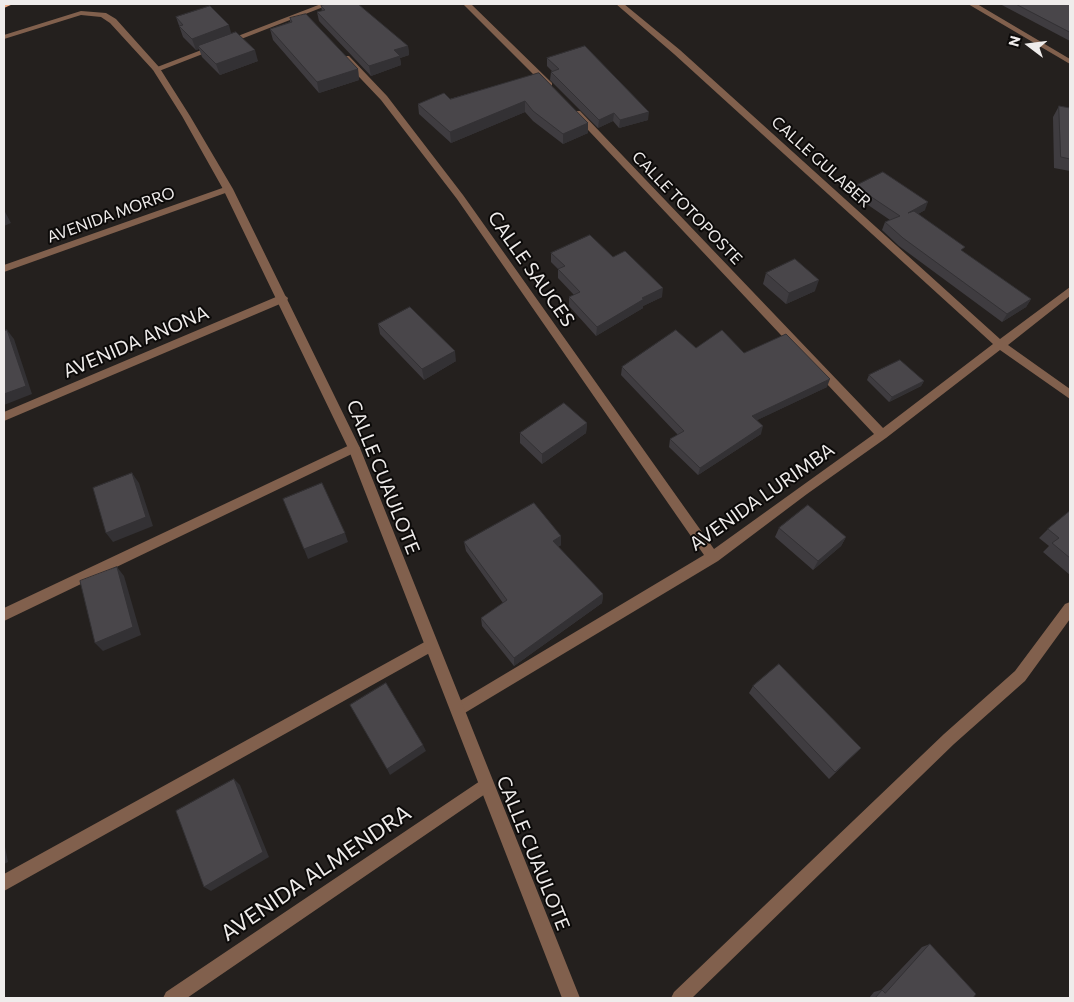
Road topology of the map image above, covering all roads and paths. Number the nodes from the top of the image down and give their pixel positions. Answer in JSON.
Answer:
{"nodes":[{"id":1,"x":9,"y":4,"type":"edge"},
{"id":2,"x":327,"y":4,"type":"edge"},
{"id":3,"x":467,"y":4,"type":"edge"},
{"id":4,"x":620,"y":4,"type":"edge"},
{"id":5,"x":972,"y":4,"type":"edge"},
{"id":6,"x":4,"y":5,"type":"edge"},
{"id":7,"x":4,"y":37,"type":"edge"},
{"id":8,"x":337,"y":48,"type":"edge"},
{"id":9,"x":1070,"y":62,"type":"edge"},
{"id":10,"x":156,"y":69,"type":"junction"},
{"id":11,"x":556,"y":92,"type":"edge"},
{"id":12,"x":570,"y":106,"type":"edge"},
{"id":13,"x":228,"y":189,"type":"junction"},
{"id":14,"x":4,"y":269,"type":"edge"},
{"id":15,"x":1070,"y":291,"type":"edge"},
{"id":16,"x":283,"y":298,"type":"junction"},
{"id":17,"x":999,"y":344,"type":"junction"},
{"id":18,"x":1070,"y":395,"type":"edge"},
{"id":19,"x":4,"y":417,"type":"edge"},
{"id":20,"x":882,"y":435,"type":"junction"},
{"id":21,"x":354,"y":448,"type":"junction"},
{"id":22,"x":713,"y":557,"type":"junction"},
{"id":23,"x":1070,"y":608,"type":"edge"},
{"id":24,"x":4,"y":615,"type":"edge"},
{"id":25,"x":430,"y":645,"type":"junction"},
{"id":26,"x":458,"y":710,"type":"junction"},
{"id":27,"x":486,"y":785,"type":"junction"},
{"id":28,"x":4,"y":883,"type":"edge"},
{"id":29,"x":172,"y":998,"type":"edge"},
{"id":30,"x":571,"y":998,"type":"edge"},
{"id":31,"x":680,"y":998,"type":"edge"}],
"edges":[{"from":1,"to":6,"type":"highway"},
{"from":2,"to":10,"type":"street"},
{"from":3,"to":11,"type":"street"},
{"from":4,"to":17,"type":"street","name":"CALLE GULABER"},
{"from":5,"to":9,"type":"street"},
{"from":7,"to":10,"type":"street","name":"CALLE CUAULOTE"},
{"from":8,"to":22,"type":"street","name":"CALLE SAUCES"},
{"from":10,"to":13,"type":"street","name":"CALLE CUAULOTE"},
{"from":12,"to":20,"type":"street","name":"CALLE TOTOPOSTE"},
{"from":13,"to":14,"type":"street","name":"AVENIDA MORRO"},
{"from":13,"to":16,"type":"street","name":"CALLE CUAULOTE"},
{"from":15,"to":17,"type":"street","name":"AVENIDA LURIMBA"},
{"from":16,"to":19,"type":"street","name":"AVENIDA ANONA"},
{"from":16,"to":21,"type":"street","name":"CALLE CUAULOTE"},
{"from":17,"to":18,"type":"street","name":"CALLE GULABER"},
{"from":17,"to":20,"type":"street","name":"AVENIDA LURIMBA"},
{"from":20,"to":22,"type":"street","name":"AVENIDA LURIMBA"},
{"from":21,"to":24,"type":"street"},
{"from":21,"to":25,"type":"street","name":"CALLE CUAULOTE"},
{"from":22,"to":26,"type":"street","name":"AVENIDA LURIMBA"},
{"from":23,"to":31,"type":"street"},
{"from":25,"to":26,"type":"street","name":"CALLE CUAULOTE"},
{"from":25,"to":28,"type":"street"},
{"from":26,"to":27,"type":"street","name":"CALLE CUAULOTE"},
{"from":27,"to":29,"type":"street","name":"AVENIDA ALMENDRA"},
{"from":27,"to":30,"type":"street","name":"CALLE CUAULOTE"}]}
